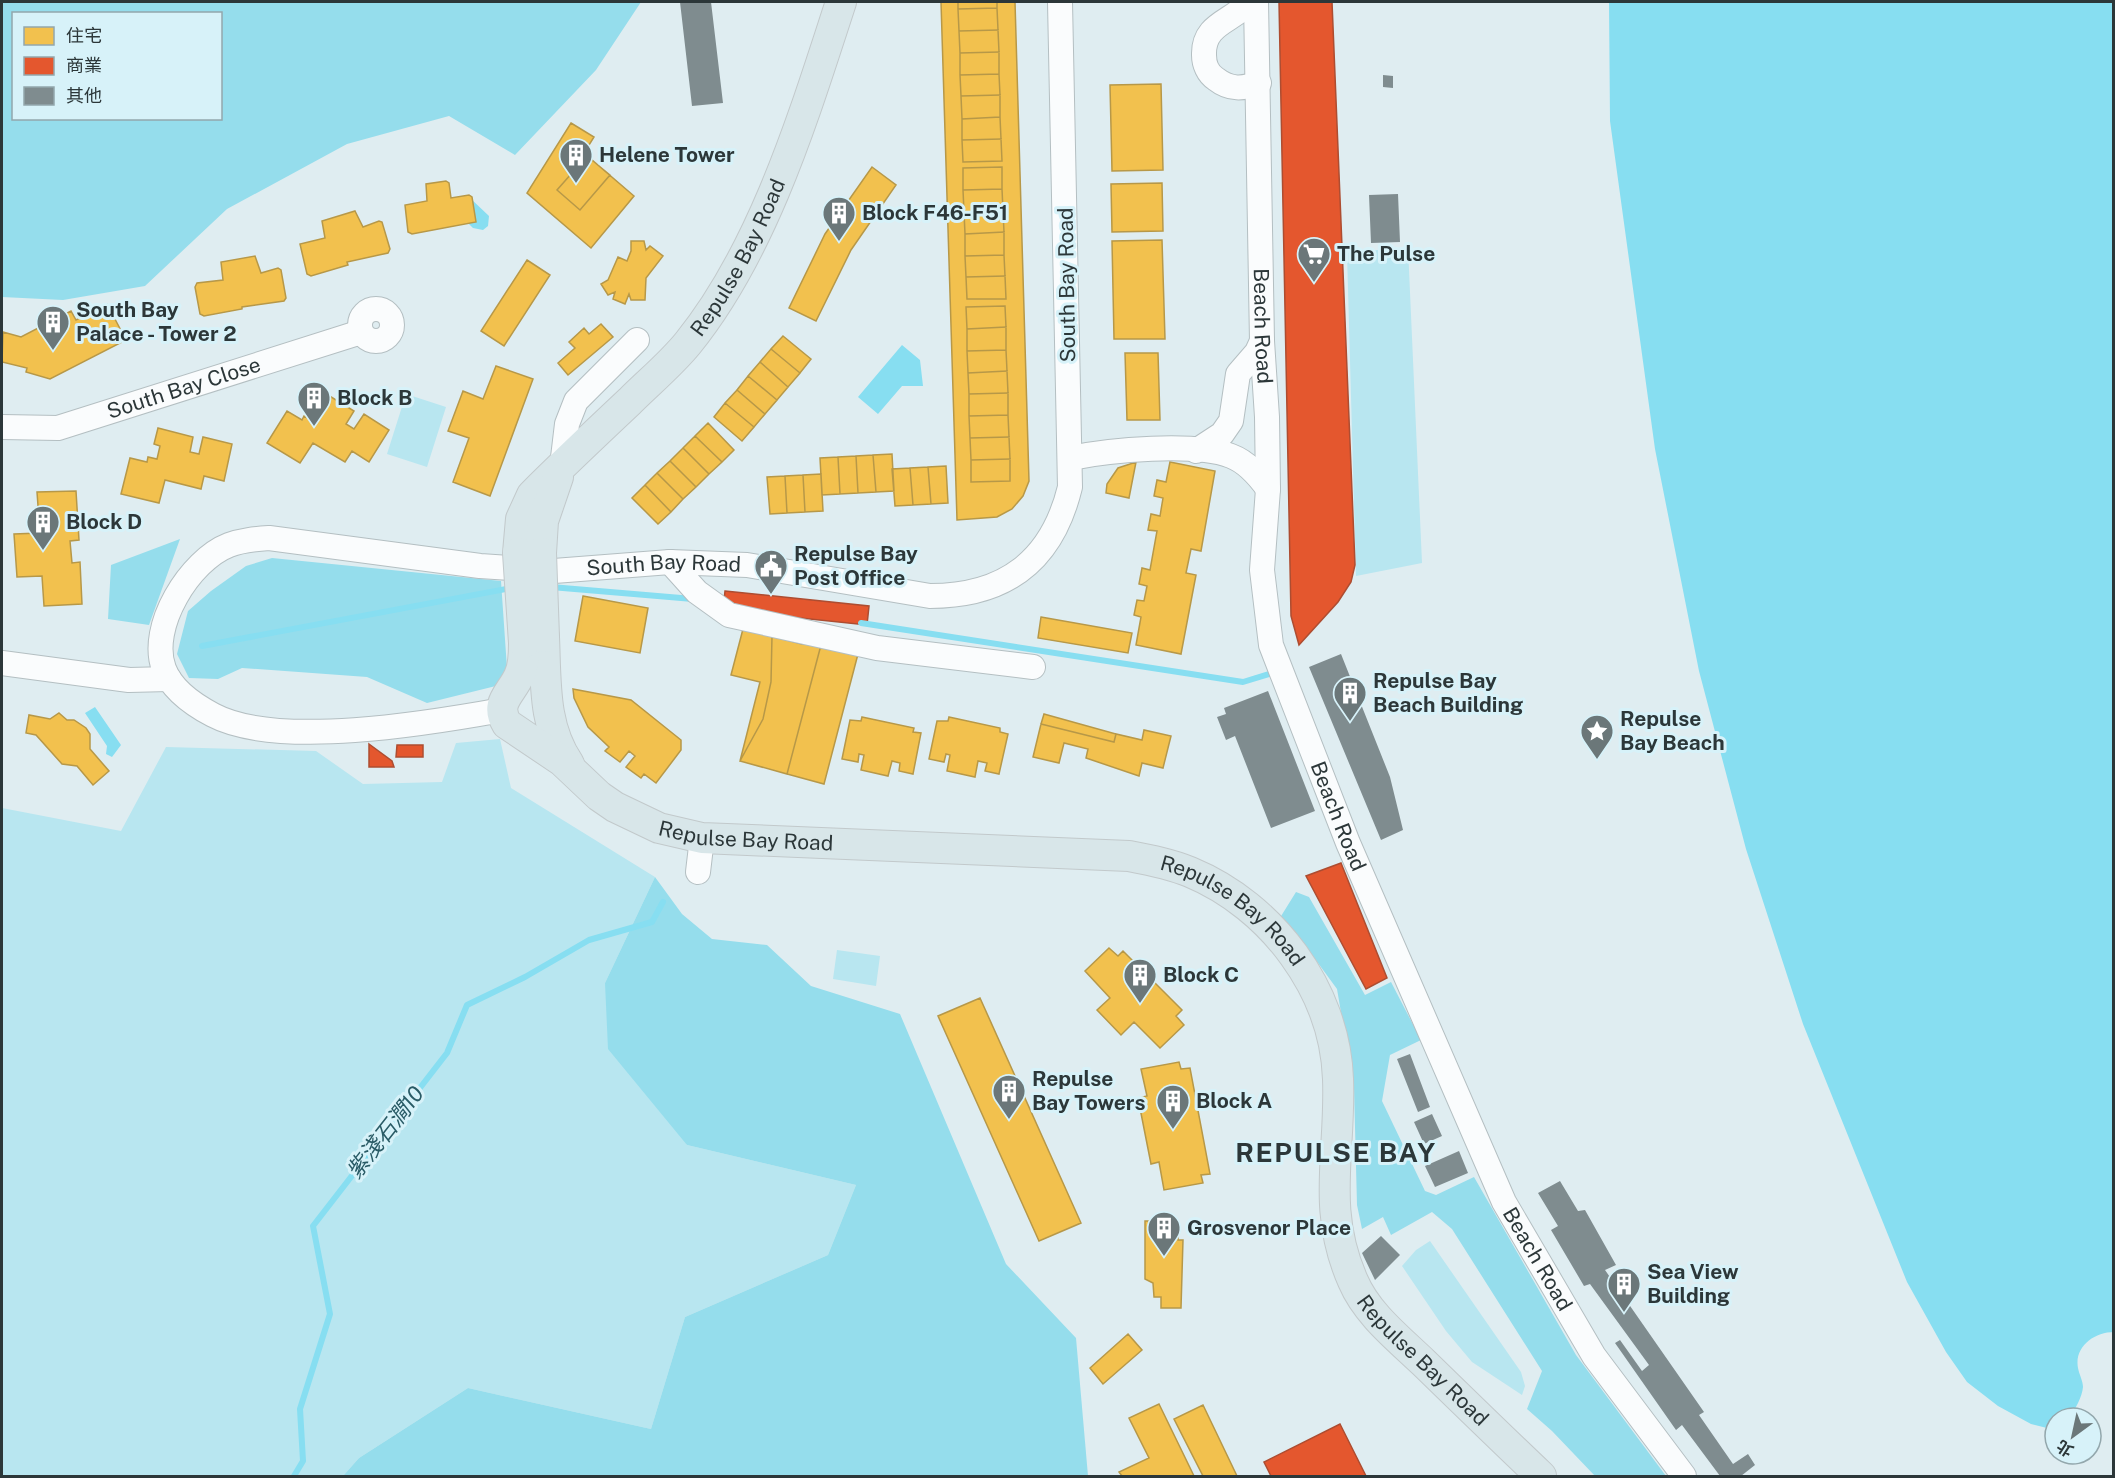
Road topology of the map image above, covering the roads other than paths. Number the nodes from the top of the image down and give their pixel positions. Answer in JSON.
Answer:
{"nodes":[{"id":1,"x":841,"y":2,"type":"edge"},
{"id":2,"x":1060,"y":2,"type":"edge"},
{"id":3,"x":1249,"y":2,"type":"edge"},
{"id":4,"x":1256,"y":2,"type":"edge"},
{"id":5,"x":1259,"y":82,"type":"junction"},
{"id":6,"x":361,"y":332,"type":"dead end"},
{"id":7,"x":637,"y":340,"type":"dead end"},
{"id":8,"x":1262,"y":341,"type":"junction"},
{"id":9,"x":2,"y":427,"type":"edge"},
{"id":10,"x":1196,"y":451,"type":"junction"},
{"id":11,"x":1071,"y":458,"type":"junction"},
{"id":12,"x":562,"y":466,"type":"junction"},
{"id":13,"x":1268,"y":489,"type":"junction"},
{"id":14,"x":676,"y":570,"type":"junction"},
{"id":15,"x":534,"y":640,"type":"junction"},
{"id":16,"x":2,"y":663,"type":"edge"},
{"id":17,"x":1033,"y":667,"type":"dead end"},
{"id":18,"x":169,"y":679,"type":"junction"},
{"id":19,"x":547,"y":706,"type":"junction"},
{"id":20,"x":508,"y":710,"type":"junction"},
{"id":21,"x":578,"y":776,"type":"junction"},
{"id":22,"x":702,"y":838,"type":"junction"},
{"id":23,"x":698,"y":872,"type":"dead end"},
{"id":24,"x":1541,"y":1476,"type":"edge"},
{"id":25,"x":1683,"y":1476,"type":"edge"}],
"edges":[{"from":1,"to":12,"type":"main road","name":"Repulse Bay Road"},
{"from":2,"to":11,"type":"street","name":"South Bay Road"},
{"from":3,"to":5,"type":"street"},
{"from":4,"to":5,"type":"street","name":"Beach Road"},
{"from":5,"to":8,"type":"street","name":"Beach Road"},
{"from":6,"to":9,"type":"street","name":"South Bay Close"},
{"from":7,"to":12,"type":"street"},
{"from":8,"to":10,"type":"street"},
{"from":8,"to":13,"type":"street","name":"Beach Road"},
{"from":10,"to":11,"type":"street"},
{"from":10,"to":13,"type":"street"},
{"from":11,"to":14,"type":"street","name":"South Bay Road"},
{"from":12,"to":15,"type":"main road","name":"Repulse Bay Road","bridge":true},
{"from":13,"to":25,"type":"street","name":"Beach Road"},
{"from":14,"to":17,"type":"street"},
{"from":14,"to":18,"type":"street","name":"South Bay Road"},
{"from":15,"to":19,"type":"main road","name":"Repulse Bay Road"},
{"from":15,"to":20,"type":"main road","name":"Repulse Bay Road"},
{"from":16,"to":18,"type":"street"},
{"from":18,"to":20,"type":"street","name":"South Bay Road"},
{"from":19,"to":20,"type":"main road"},
{"from":19,"to":20,"type":"main road"},
{"from":19,"to":21,"type":"main road","name":"Repulse Bay Road"},
{"from":20,"to":21,"type":"main road","name":"Repulse Bay Road"},
{"from":21,"to":22,"type":"main road","name":"Repulse Bay Road"},
{"from":22,"to":23,"type":"street"},
{"from":22,"to":24,"type":"main road","name":"Repulse Bay Road"}]}
